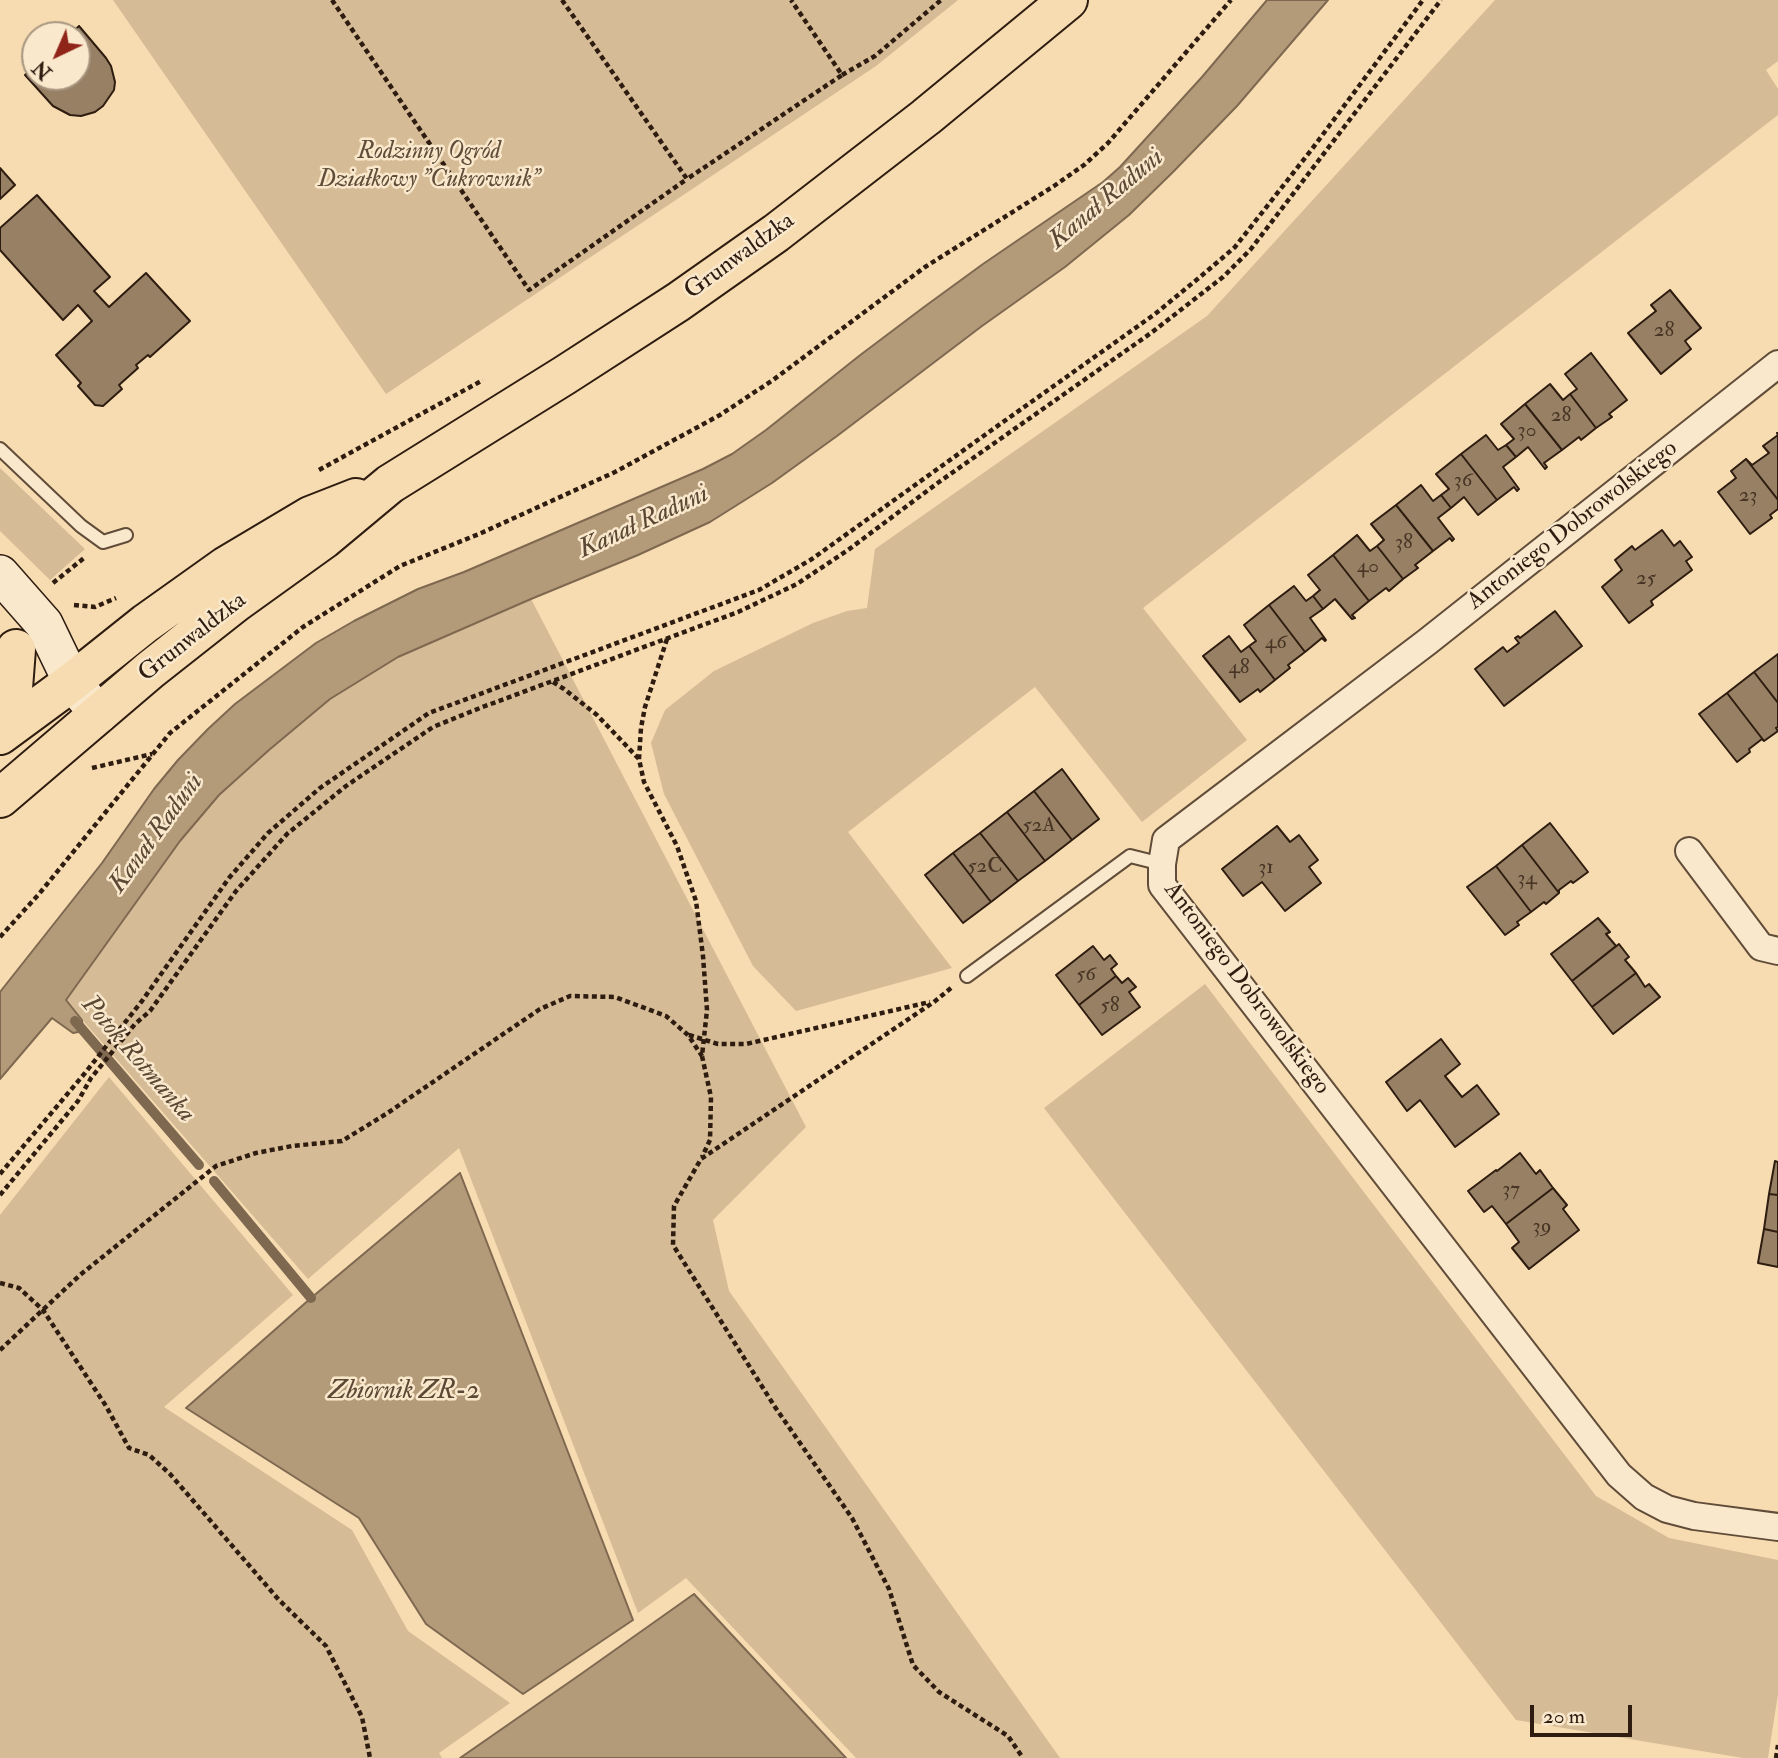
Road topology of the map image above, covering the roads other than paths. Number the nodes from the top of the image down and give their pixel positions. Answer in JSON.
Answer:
{"nodes":[{"id":1,"x":1068,"y":0,"type":"edge"},
{"id":2,"x":1778,"y":364,"type":"edge"},
{"id":3,"x":0,"y":449,"type":"edge"},
{"id":4,"x":390,"y":484,"type":"junction"},
{"id":5,"x":125,"y":535,"type":"dead end"},
{"id":6,"x":0,"y":574,"type":"edge"},
{"id":7,"x":8,"y":640,"type":"edge"},
{"id":8,"x":72,"y":682,"type":"junction"},
{"id":9,"x":99,"y":714,"type":"junction"},
{"id":10,"x":5,"y":731,"type":"edge"},
{"id":11,"x":0,"y":798,"type":"edge"},
{"id":12,"x":1689,"y":850,"type":"dead end"},
{"id":13,"x":1161,"y":864,"type":"junction"},
{"id":14,"x":1778,"y":951,"type":"edge"},
{"id":15,"x":967,"y":976,"type":"road end"},
{"id":16,"x":1778,"y":1527,"type":"edge"}],
"edges":[{"from":1,"to":4,"type":"main road","name":"Grunwaldzka"},
{"from":2,"to":13,"type":"street","name":"Antoniego Dobrowolskiego"},
{"from":3,"to":5,"type":"lane"},
{"from":4,"to":8,"type":"main road","name":"Grunwaldzka"},
{"from":4,"to":9,"type":"main road","name":"Grunwaldzka"},
{"from":6,"to":8,"type":"main road"},
{"from":7,"to":8,"type":"main road"},
{"from":7,"to":10,"type":"main road"},
{"from":8,"to":9,"type":"main road"},
{"from":8,"to":10,"type":"main road","name":"Grunwaldzka"},
{"from":9,"to":11,"type":"main road","name":"Grunwaldzka"},
{"from":12,"to":14,"type":"street"},
{"from":13,"to":15,"type":"lane"},
{"from":13,"to":16,"type":"street","name":"Antoniego Dobrowolskiego"}]}
